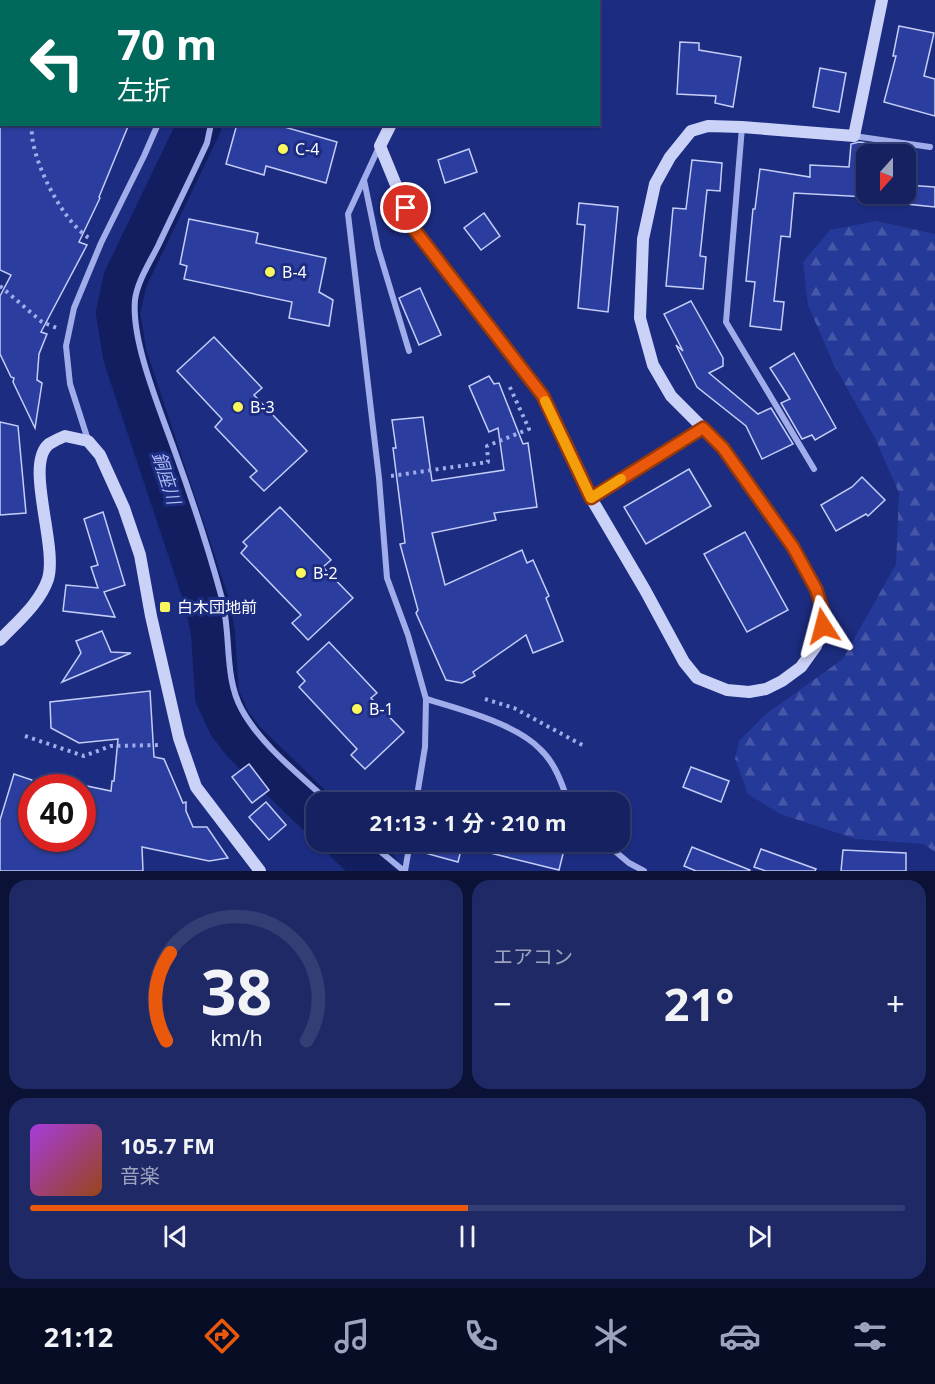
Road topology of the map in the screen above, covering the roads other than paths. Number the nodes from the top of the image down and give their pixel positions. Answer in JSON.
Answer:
{"nodes":[{"id":1,"x":882,"y":0,"type":"edge"},
{"id":2,"x":157,"y":126,"type":"edge"},
{"id":3,"x":211,"y":126,"type":"edge"},
{"id":4,"x":390,"y":126,"type":"edge"},
{"id":5,"x":742,"y":127,"type":"junction"},
{"id":6,"x":854,"y":136,"type":"junction"},
{"id":7,"x":380,"y":146,"type":"junction"},
{"id":8,"x":930,"y":147,"type":"dead end"},
{"id":9,"x":364,"y":180,"type":"junction"},
{"id":10,"x":409,"y":351,"type":"dead end"},
{"id":11,"x":703,"y":428,"type":"junction"},
{"id":12,"x":88,"y":441,"type":"junction"},
{"id":13,"x":814,"y":470,"type":"dead end"},
{"id":14,"x":591,"y":498,"type":"junction"},
{"id":15,"x":0,"y":640,"type":"edge"},
{"id":16,"x":426,"y":699,"type":"junction"},
{"id":17,"x":318,"y":792,"type":"edge"},
{"id":18,"x":417,"y":792,"type":"edge"},
{"id":19,"x":565,"y":792,"type":"edge"},
{"id":20,"x":381,"y":852,"type":"edge"},
{"id":21,"x":408,"y":852,"type":"edge"},
{"id":22,"x":616,"y":852,"type":"edge"},
{"id":23,"x":260,"y":871,"type":"edge"},
{"id":24,"x":405,"y":871,"type":"edge"},
{"id":25,"x":644,"y":871,"type":"edge"}],
"edges":[{"from":1,"to":6,"type":"street"},
{"from":2,"to":12,"type":"street"},
{"from":3,"to":17,"type":"street"},
{"from":4,"to":7,"type":"street"},
{"from":5,"to":6,"type":"street"},
{"from":5,"to":11,"type":"street"},
{"from":5,"to":13,"type":"street"},
{"from":6,"to":8,"type":"street"},
{"from":7,"to":9,"type":"street"},
{"from":7,"to":14,"type":"street"},
{"from":9,"to":10,"type":"street"},
{"from":9,"to":16,"type":"street"},
{"from":11,"to":14,"type":"street"},
{"from":11,"to":14,"type":"street"},
{"from":12,"to":15,"type":"street"},
{"from":12,"to":23,"type":"street"},
{"from":16,"to":18,"type":"street"},
{"from":16,"to":19,"type":"street"},
{"from":20,"to":24,"type":"street"},
{"from":21,"to":24,"type":"street"},
{"from":22,"to":25,"type":"street"}]}
